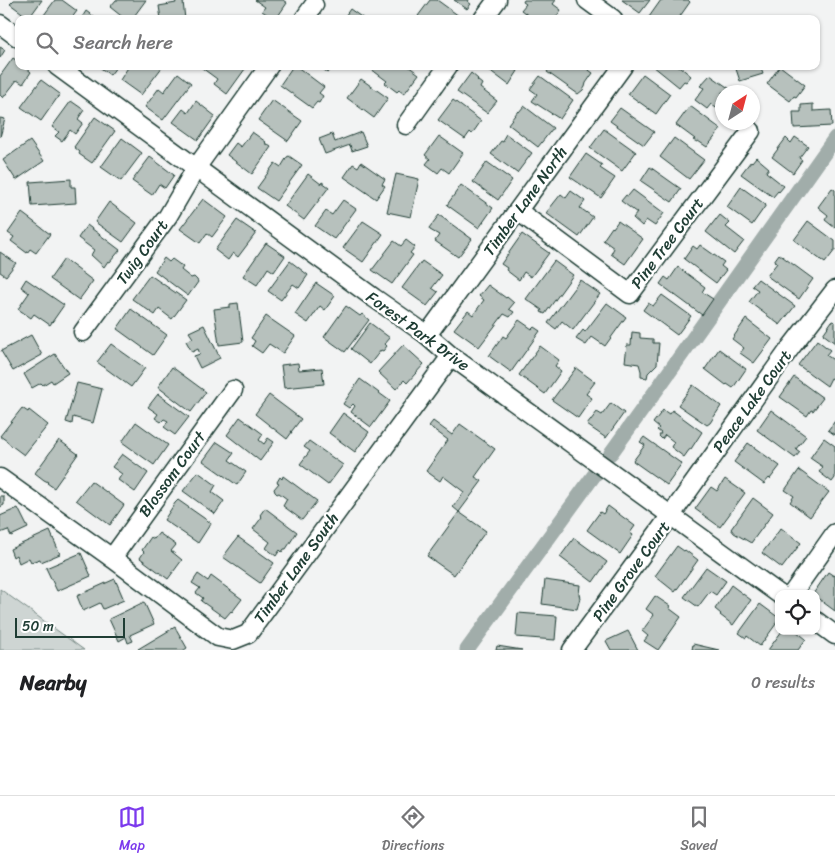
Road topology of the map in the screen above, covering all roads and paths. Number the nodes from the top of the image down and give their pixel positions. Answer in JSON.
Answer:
{"nodes":[{"id":1,"x":497,"y":0,"type":"edge"},
{"id":2,"x":588,"y":0,"type":"edge"},
{"id":3,"x":486,"y":15,"type":"edge"},
{"id":4,"x":608,"y":15,"type":"edge"},
{"id":5,"x":0,"y":24,"type":"edge"},
{"id":6,"x":15,"y":35,"type":"edge"},
{"id":7,"x":62,"y":70,"type":"edge"},
{"id":8,"x":267,"y":70,"type":"edge"},
{"id":9,"x":445,"y":70,"type":"edge"},
{"id":10,"x":619,"y":70,"type":"edge"},
{"id":11,"x":406,"y":125,"type":"dead end"},
{"id":12,"x":750,"y":130,"type":"dead end"},
{"id":13,"x":196,"y":168,"type":"junction"},
{"id":14,"x":518,"y":211,"type":"junction"},
{"id":15,"x":835,"y":290,"type":"edge"},
{"id":16,"x":83,"y":332,"type":"dead end"},
{"id":17,"x":427,"y":335,"type":"junction"},
{"id":18,"x":451,"y":356,"type":"junction"},
{"id":19,"x":234,"y":390,"type":"dead end"},
{"id":20,"x":0,"y":478,"type":"edge"},
{"id":21,"x":671,"y":515,"type":"junction"},
{"id":22,"x":835,"y":533,"type":"edge"},
{"id":23,"x":112,"y":558,"type":"junction"},
{"id":24,"x":775,"y":590,"type":"edge"},
{"id":25,"x":795,"y":590,"type":"edge"},
{"id":26,"x":820,"y":624,"type":"edge"},
{"id":27,"x":835,"y":635,"type":"edge"},
{"id":28,"x":572,"y":650,"type":"edge"}],
"edges":[{"from":1,"to":3,"type":"street"},
{"from":2,"to":4,"type":"street"},
{"from":5,"to":6,"type":"street"},
{"from":7,"to":13,"type":"street","name":"Forest Park Drive"},
{"from":8,"to":13,"type":"street","name":"Twig Court"},
{"from":9,"to":11,"type":"street"},
{"from":10,"to":14,"type":"street","name":"Timber Lane North"},
{"from":12,"to":14,"type":"street","name":"Pine Tree Court"},
{"from":13,"to":16,"type":"street","name":"Twig Court"},
{"from":13,"to":17,"type":"street","name":"Forest Park Drive"},
{"from":14,"to":17,"type":"street","name":"Timber Lane North"},
{"from":15,"to":21,"type":"street","name":"Peace Lake Court"},
{"from":17,"to":18,"type":"street","name":"Forest Park Drive"},
{"from":18,"to":21,"type":"street","name":"Forest Park Drive"},
{"from":18,"to":23,"type":"street","name":"Timber Lane South"},
{"from":19,"to":23,"type":"street","name":"Blossom Court"},
{"from":20,"to":23,"type":"street","name":"Timber Lane South"},
{"from":21,"to":24,"type":"street","name":"Forest Park Drive"},
{"from":21,"to":28,"type":"street","name":"Pine Grove Court"},
{"from":22,"to":25,"type":"street"},
{"from":26,"to":27,"type":"street"}]}
